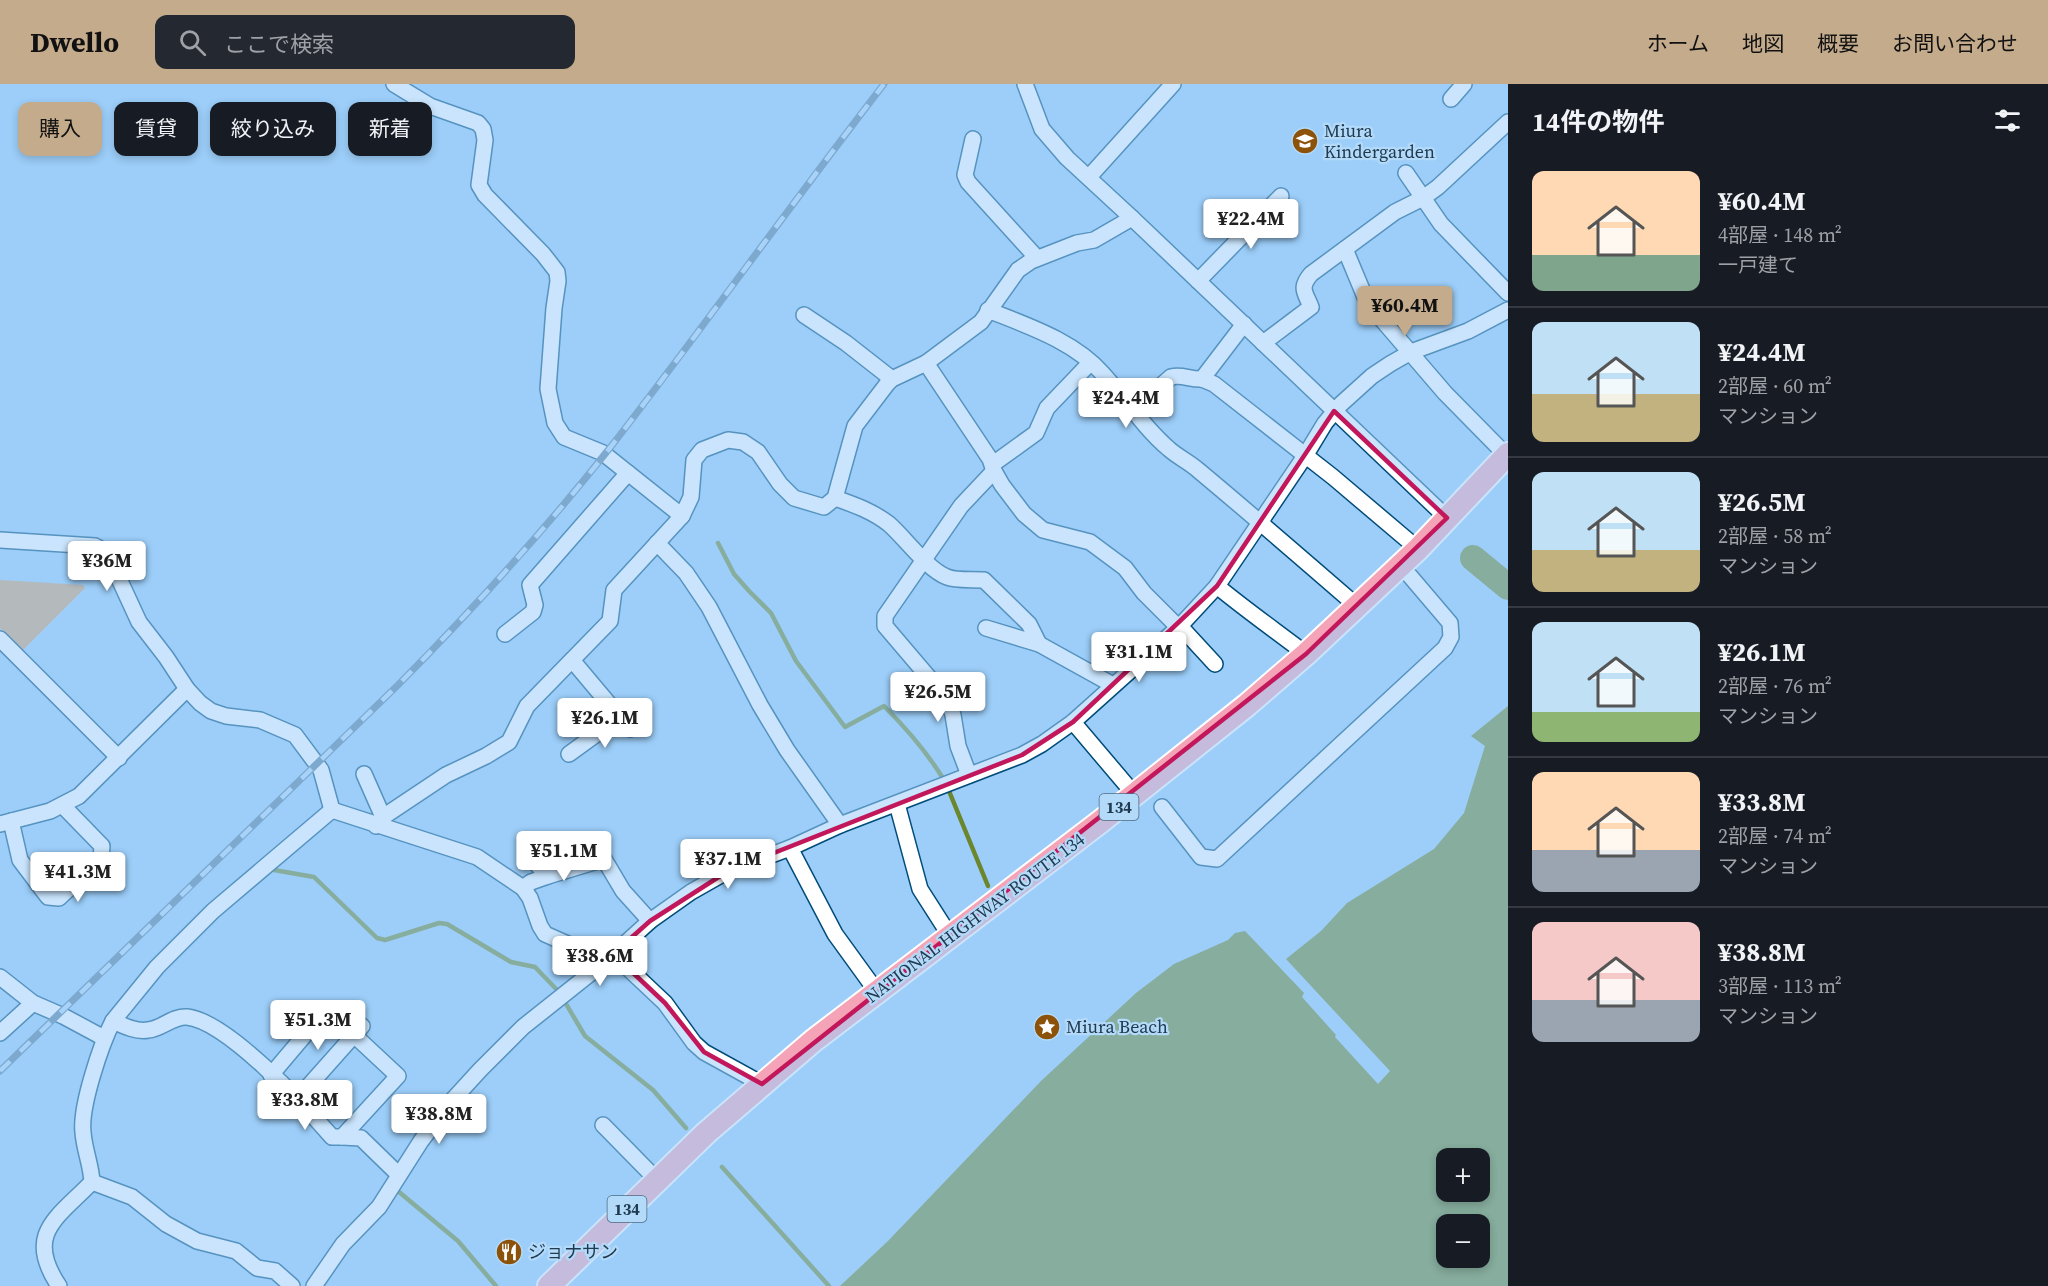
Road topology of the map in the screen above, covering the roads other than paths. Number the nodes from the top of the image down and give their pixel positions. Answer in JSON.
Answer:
{"nodes":[{"id":1,"x":394,"y":84,"type":"edge"},
{"id":2,"x":1025,"y":84,"type":"edge"},
{"id":3,"x":1173,"y":84,"type":"edge"},
{"id":4,"x":1464,"y":84,"type":"edge"},
{"id":5,"x":1451,"y":99,"type":"dead end"},
{"id":6,"x":1508,"y":122,"type":"edge"},
{"id":7,"x":973,"y":139,"type":"dead end"},
{"id":8,"x":1406,"y":173,"type":"dead end"},
{"id":9,"x":1089,"y":177,"type":"junction"},
{"id":10,"x":1281,"y":196,"type":"dead end"},
{"id":11,"x":1423,"y":198,"type":"junction"},
{"id":12,"x":1132,"y":218,"type":"junction"},
{"id":13,"x":1345,"y":249,"type":"junction"},
{"id":14,"x":1037,"y":258,"type":"junction"},
{"id":15,"x":1198,"y":280,"type":"junction"},
{"id":16,"x":1508,"y":293,"type":"edge"},
{"id":17,"x":988,"y":310,"type":"junction"},
{"id":18,"x":1508,"y":310,"type":"edge"},
{"id":19,"x":804,"y":315,"type":"dead end"},
{"id":20,"x":1244,"y":324,"type":"junction"},
{"id":21,"x":1263,"y":343,"type":"junction"},
{"id":22,"x":1411,"y":352,"type":"junction"},
{"id":23,"x":926,"y":363,"type":"junction"},
{"id":24,"x":1090,"y":363,"type":"junction"},
{"id":25,"x":892,"y":379,"type":"junction"},
{"id":26,"x":1202,"y":379,"type":"junction"},
{"id":27,"x":1132,"y":411,"type":"junction"},
{"id":28,"x":1334,"y":411,"type":"junction"},
{"id":29,"x":1508,"y":455,"type":"edge"},
{"id":30,"x":1305,"y":456,"type":"junction"},
{"id":31,"x":993,"y":468,"type":"junction"},
{"id":32,"x":628,"y":473,"type":"junction"},
{"id":33,"x":835,"y":498,"type":"junction"},
{"id":34,"x":682,"y":516,"type":"junction"},
{"id":35,"x":1447,"y":518,"type":"junction"},
{"id":36,"x":1260,"y":522,"type":"junction"},
{"id":37,"x":0,"y":540,"type":"edge"},
{"id":38,"x":657,"y":543,"type":"junction"},
{"id":39,"x":1418,"y":549,"type":"junction"},
{"id":40,"x":924,"y":560,"type":"junction"},
{"id":41,"x":1410,"y":576,"type":"dead end"},
{"id":42,"x":1217,"y":586,"type":"junction"},
{"id":43,"x":1358,"y":607,"type":"junction"},
{"id":44,"x":1179,"y":626,"type":"junction"},
{"id":45,"x":986,"y":628,"type":"dead end"},
{"id":46,"x":506,"y":634,"type":"dead end"},
{"id":47,"x":0,"y":639,"type":"edge"},
{"id":48,"x":1039,"y":644,"type":"junction"},
{"id":49,"x":1306,"y":654,"type":"junction"},
{"id":50,"x":572,"y":660,"type":"junction"},
{"id":51,"x":1215,"y":664,"type":"dead end"},
{"id":52,"x":1113,"y":685,"type":"junction"},
{"id":53,"x":187,"y":689,"type":"junction"},
{"id":54,"x":620,"y":717,"type":"junction"},
{"id":55,"x":1073,"y":722,"type":"junction"},
{"id":56,"x":630,"y":729,"type":"dead end"},
{"id":57,"x":569,"y":754,"type":"dead end"},
{"id":58,"x":118,"y":758,"type":"junction"},
{"id":59,"x":364,"y":774,"type":"dead end"},
{"id":60,"x":969,"y":775,"type":"junction"},
{"id":61,"x":1134,"y":794,"type":"junction"},
{"id":62,"x":897,"y":804,"type":"junction"},
{"id":63,"x":63,"y":806,"type":"junction"},
{"id":64,"x":1162,"y":807,"type":"dead end"},
{"id":65,"x":332,"y":810,"type":"junction"},
{"id":66,"x":380,"y":821,"type":"junction"},
{"id":67,"x":6,"y":823,"type":"edge"},
{"id":68,"x":840,"y":825,"type":"junction"},
{"id":69,"x":541,"y":840,"type":"dead end"},
{"id":70,"x":790,"y":849,"type":"junction"},
{"id":71,"x":548,"y":876,"type":"junction"},
{"id":72,"x":523,"y":888,"type":"junction"},
{"id":73,"x":650,"y":921,"type":"junction"},
{"id":74,"x":950,"y":936,"type":"junction"},
{"id":75,"x":610,"y":958,"type":"junction"},
{"id":76,"x":0,"y":977,"type":"edge"},
{"id":77,"x":877,"y":992,"type":"junction"},
{"id":78,"x":33,"y":1003,"type":"junction"},
{"id":79,"x":320,"y":1017,"type":"dead end"},
{"id":80,"x":113,"y":1021,"type":"junction"},
{"id":81,"x":0,"y":1033,"type":"edge"},
{"id":82,"x":104,"y":1038,"type":"junction"},
{"id":83,"x":271,"y":1074,"type":"junction"},
{"id":84,"x":762,"y":1084,"type":"junction"},
{"id":85,"x":298,"y":1098,"type":"junction"},
{"id":86,"x":603,"y":1125,"type":"dead end"},
{"id":87,"x":342,"y":1137,"type":"junction"},
{"id":88,"x":399,"y":1175,"type":"junction"},
{"id":89,"x":657,"y":1180,"type":"junction"},
{"id":90,"x":92,"y":1182,"type":"junction"},
{"id":91,"x":59,"y":1286,"type":"edge"},
{"id":92,"x":292,"y":1286,"type":"edge"},
{"id":93,"x":314,"y":1286,"type":"edge"},
{"id":94,"x":549,"y":1286,"type":"edge"}],
"edges":[{"from":1,"to":32,"type":"street"},
{"from":2,"to":9,"type":"street"},
{"from":3,"to":9,"type":"street"},
{"from":4,"to":5,"type":"street"},
{"from":6,"to":11,"type":"street"},
{"from":7,"to":14,"type":"street"},
{"from":8,"to":11,"type":"street"},
{"from":9,"to":12,"type":"street"},
{"from":10,"to":15,"type":"street"},
{"from":11,"to":13,"type":"street"},
{"from":11,"to":16,"type":"street"},
{"from":12,"to":14,"type":"street"},
{"from":12,"to":15,"type":"street"},
{"from":13,"to":21,"type":"street"},
{"from":13,"to":22,"type":"street"},
{"from":14,"to":17,"type":"street"},
{"from":15,"to":20,"type":"street"},
{"from":17,"to":23,"type":"street"},
{"from":17,"to":24,"type":"street"},
{"from":18,"to":22,"type":"street"},
{"from":19,"to":25,"type":"street"},
{"from":20,"to":21,"type":"street"},
{"from":20,"to":26,"type":"street"},
{"from":21,"to":28,"type":"street"},
{"from":22,"to":28,"type":"street"},
{"from":22,"to":29,"type":"street"},
{"from":23,"to":25,"type":"street"},
{"from":23,"to":31,"type":"street"},
{"from":24,"to":27,"type":"street"},
{"from":24,"to":31,"type":"street"},
{"from":25,"to":33,"type":"street"},
{"from":26,"to":27,"type":"street"},
{"from":26,"to":30,"type":"street"},
{"from":27,"to":36,"type":"street"},
{"from":28,"to":30,"type":"street"},
{"from":28,"to":35,"type":"street"},
{"from":29,"to":35,"type":"highway","name":"NATIONAL HIGHWAY ROUTE 134","number":"134"},
{"from":30,"to":36,"type":"street"},
{"from":30,"to":39,"type":"street"},
{"from":31,"to":40,"type":"street"},
{"from":31,"to":44,"type":"street"},
{"from":32,"to":34,"type":"street"},
{"from":32,"to":46,"type":"street"},
{"from":33,"to":34,"type":"street"},
{"from":33,"to":40,"type":"street"},
{"from":34,"to":38,"type":"street"},
{"from":35,"to":39,"type":"highway","name":"NATIONAL HIGHWAY ROUTE 134","number":"134"},
{"from":36,"to":42,"type":"street"},
{"from":36,"to":43,"type":"street"},
{"from":37,"to":53,"type":"street"},
{"from":38,"to":50,"type":"street"},
{"from":38,"to":68,"type":"street"},
{"from":39,"to":43,"type":"highway","name":"NATIONAL HIGHWAY ROUTE 134","number":"134"},
{"from":40,"to":48,"type":"street"},
{"from":40,"to":60,"type":"street"},
{"from":41,"to":64,"type":"street"},
{"from":42,"to":44,"type":"street"},
{"from":42,"to":49,"type":"street"},
{"from":43,"to":49,"type":"highway","name":"NATIONAL HIGHWAY ROUTE 134","number":"134"},
{"from":44,"to":51,"type":"street"},
{"from":44,"to":52,"type":"street"},
{"from":45,"to":48,"type":"street"},
{"from":47,"to":58,"type":"street"},
{"from":48,"to":52,"type":"street"},
{"from":49,"to":61,"type":"highway","name":"NATIONAL HIGHWAY ROUTE 134","number":"134"},
{"from":50,"to":54,"type":"street"},
{"from":50,"to":66,"type":"street"},
{"from":52,"to":55,"type":"street"},
{"from":53,"to":58,"type":"street"},
{"from":53,"to":65,"type":"street"},
{"from":54,"to":56,"type":"street"},
{"from":54,"to":57,"type":"street"},
{"from":55,"to":60,"type":"street"},
{"from":55,"to":61,"type":"street"},
{"from":58,"to":63,"type":"street"},
{"from":59,"to":66,"type":"street"},
{"from":60,"to":62,"type":"street"},
{"from":61,"to":74,"type":"highway","name":"NATIONAL HIGHWAY ROUTE 134","number":"134"},
{"from":62,"to":68,"type":"street"},
{"from":62,"to":74,"type":"street"},
{"from":63,"to":67,"type":"street"},
{"from":63,"to":67,"type":"street"},
{"from":65,"to":66,"type":"street"},
{"from":65,"to":80,"type":"street"},
{"from":66,"to":72,"type":"street"},
{"from":68,"to":70,"type":"street"},
{"from":69,"to":71,"type":"street"},
{"from":70,"to":73,"type":"street"},
{"from":70,"to":77,"type":"street"},
{"from":71,"to":72,"type":"street"},
{"from":71,"to":73,"type":"street"},
{"from":72,"to":75,"type":"street"},
{"from":73,"to":75,"type":"street"},
{"from":74,"to":77,"type":"highway","name":"NATIONAL HIGHWAY ROUTE 134","number":"134"},
{"from":75,"to":84,"type":"street"},
{"from":75,"to":88,"type":"street"},
{"from":76,"to":78,"type":"street"},
{"from":77,"to":84,"type":"highway","name":"NATIONAL HIGHWAY ROUTE 134","number":"134"},
{"from":78,"to":81,"type":"street"},
{"from":78,"to":82,"type":"street"},
{"from":79,"to":83,"type":"street"},
{"from":80,"to":82,"type":"street"},
{"from":80,"to":83,"type":"street"},
{"from":82,"to":90,"type":"street"},
{"from":83,"to":85,"type":"street"},
{"from":84,"to":89,"type":"highway","name":"NATIONAL HIGHWAY ROUTE 134","number":"134"},
{"from":85,"to":87,"type":"street"},
{"from":85,"to":87,"type":"street"},
{"from":86,"to":89,"type":"street"},
{"from":87,"to":88,"type":"street"},
{"from":88,"to":93,"type":"street"},
{"from":89,"to":94,"type":"highway","name":"NATIONAL HIGHWAY ROUTE 134","number":"134"},
{"from":90,"to":91,"type":"street"},
{"from":90,"to":92,"type":"street"}]}
